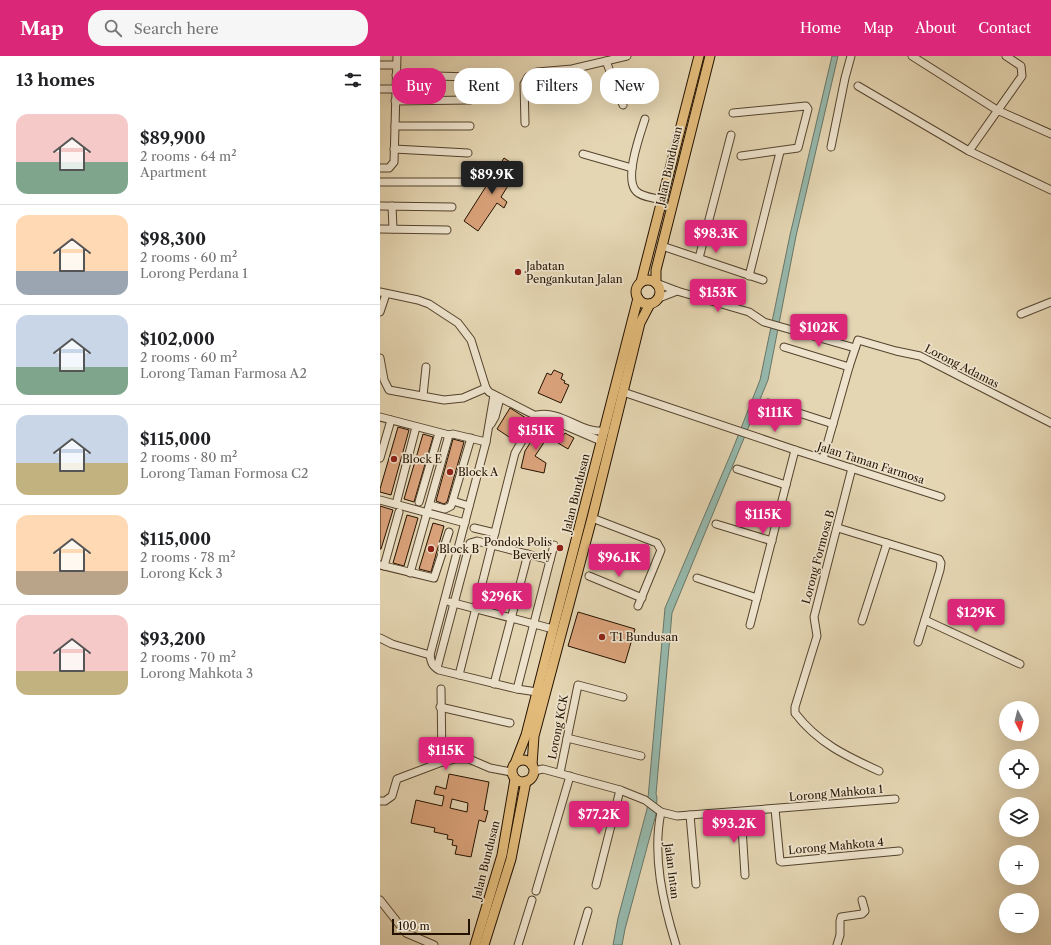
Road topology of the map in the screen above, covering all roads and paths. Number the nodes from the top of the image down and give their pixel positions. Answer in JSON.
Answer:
{"nodes":[{"id":1,"x":397,"y":56,"type":"edge"},
{"id":2,"x":627,"y":56,"type":"edge"},
{"id":3,"x":698,"y":56,"type":"edge"},
{"id":4,"x":710,"y":56,"type":"edge"},
{"id":5,"x":851,"y":56,"type":"edge"},
{"id":6,"x":912,"y":56,"type":"edge"},
{"id":7,"x":1006,"y":56,"type":"edge"},
{"id":8,"x":606,"y":61,"type":"junction"},
{"id":9,"x":380,"y":65,"type":"edge"},
{"id":10,"x":396,"y":65,"type":"joint"},
{"id":11,"x":858,"y":86,"type":"dead end"},
{"id":12,"x":380,"y":89,"type":"edge"},
{"id":13,"x":392,"y":89,"type":"edge"},
{"id":14,"x":395,"y":104,"type":"edge"},
{"id":15,"x":623,"y":105,"type":"dead end"},
{"id":16,"x":997,"y":110,"type":"junction"},
{"id":17,"x":733,"y":113,"type":"dead end"},
{"id":18,"x":645,"y":119,"type":"dead end"},
{"id":19,"x":525,"y":123,"type":"dead end"},
{"id":20,"x":395,"y":126,"type":"junction"},
{"id":21,"x":470,"y":126,"type":"dead end"},
{"id":22,"x":1051,"y":134,"type":"edge"},
{"id":23,"x":731,"y":135,"type":"dead end"},
{"id":24,"x":831,"y":147,"type":"dead end"},
{"id":25,"x":394,"y":149,"type":"junction"},
{"id":26,"x":969,"y":151,"type":"junction"},
{"id":27,"x":468,"y":152,"type":"dead end"},
{"id":28,"x":780,"y":152,"type":"junction"},
{"id":29,"x":583,"y":154,"type":"dead end"},
{"id":30,"x":742,"y":156,"type":"dead end"},
{"id":31,"x":380,"y":168,"type":"edge"},
{"id":32,"x":632,"y":168,"type":"junction"},
{"id":33,"x":380,"y":182,"type":"edge"},
{"id":34,"x":461,"y":182,"type":"dead end"},
{"id":35,"x":1051,"y":190,"type":"edge"},
{"id":36,"x":662,"y":200,"type":"junction"},
{"id":37,"x":380,"y":206,"type":"edge"},
{"id":38,"x":392,"y":206,"type":"junction"},
{"id":39,"x":452,"y":207,"type":"dead end"},
{"id":40,"x":380,"y":229,"type":"edge"},
{"id":41,"x":393,"y":229,"type":"junction"},
{"id":42,"x":447,"y":230,"type":"dead end"},
{"id":43,"x":662,"y":246,"type":"junction"},
{"id":44,"x":699,"y":258,"type":"junction"},
{"id":45,"x":750,"y":276,"type":"junction"},
{"id":46,"x":763,"y":280,"type":"dead end"},
{"id":47,"x":641,"y":282,"type":"junction"},
{"id":48,"x":656,"y":283,"type":"junction"},
{"id":49,"x":677,"y":291,"type":"junction"},
{"id":50,"x":383,"y":293,"type":"edge"},
{"id":51,"x":638,"y":298,"type":"junction"},
{"id":52,"x":659,"y":298,"type":"junction"},
{"id":53,"x":1051,"y":302,"type":"edge"},
{"id":54,"x":650,"y":304,"type":"junction"},
{"id":55,"x":380,"y":312,"type":"edge"},
{"id":56,"x":1021,"y":314,"type":"dead end"},
{"id":57,"x":784,"y":347,"type":"dead end"},
{"id":58,"x":855,"y":348,"type":"junction"},
{"id":59,"x":380,"y":358,"type":"edge"},
{"id":60,"x":426,"y":367,"type":"dead end"},
{"id":61,"x":849,"y":367,"type":"junction"},
{"id":62,"x":486,"y":388,"type":"junction"},
{"id":63,"x":623,"y":392,"type":"junction"},
{"id":64,"x":423,"y":396,"type":"junction"},
{"id":65,"x":497,"y":397,"type":"junction"},
{"id":66,"x":768,"y":402,"type":"dead end"},
{"id":67,"x":619,"y":406,"type":"junction"},
{"id":68,"x":537,"y":415,"type":"junction"},
{"id":69,"x":380,"y":417,"type":"edge"},
{"id":70,"x":391,"y":420,"type":"junction"},
{"id":71,"x":1051,"y":423,"type":"edge"},
{"id":72,"x":833,"y":424,"type":"junction"},
{"id":73,"x":416,"y":426,"type":"junction"},
{"id":74,"x":605,"y":431,"type":"junction"},
{"id":75,"x":439,"y":433,"type":"junction"},
{"id":76,"x":449,"y":436,"type":"junction"},
{"id":77,"x":471,"y":438,"type":"junction"},
{"id":78,"x":601,"y":441,"type":"junction"},
{"id":79,"x":486,"y":442,"type":"junction"},
{"id":80,"x":795,"y":450,"type":"junction"},
{"id":81,"x":380,"y":458,"type":"edge"},
{"id":82,"x":823,"y":459,"type":"junction"},
{"id":83,"x":737,"y":468,"type":"dead end"},
{"id":84,"x":852,"y":468,"type":"junction"},
{"id":85,"x":786,"y":484,"type":"junction"},
{"id":86,"x":941,"y":496,"type":"dead end"},
{"id":87,"x":380,"y":500,"type":"edge"},
{"id":88,"x":453,"y":501,"type":"junction"},
{"id":89,"x":419,"y":502,"type":"dead end"},
{"id":90,"x":396,"y":504,"type":"junction"},
{"id":91,"x":430,"y":505,"type":"junction"},
{"id":92,"x":469,"y":506,"type":"junction"},
{"id":93,"x":400,"y":512,"type":"dead end"},
{"id":94,"x":428,"y":513,"type":"junction"},
{"id":95,"x":592,"y":518,"type":"junction"},
{"id":96,"x":465,"y":523,"type":"junction"},
{"id":97,"x":716,"y":524,"type":"dead end"},
{"id":98,"x":474,"y":528,"type":"dead end"},
{"id":99,"x":838,"y":528,"type":"junction"},
{"id":100,"x":449,"y":532,"type":"dead end"},
{"id":101,"x":496,"y":533,"type":"junction"},
{"id":102,"x":772,"y":541,"type":"junction"},
{"id":103,"x":888,"y":543,"type":"junction"},
{"id":104,"x":492,"y":545,"type":"junction"},
{"id":105,"x":554,"y":545,"type":"dead end"},
{"id":106,"x":528,"y":554,"type":"junction"},
{"id":107,"x":550,"y":560,"type":"junction"},
{"id":108,"x":382,"y":565,"type":"edge"},
{"id":109,"x":410,"y":573,"type":"junction"},
{"id":110,"x":589,"y":576,"type":"dead end"},
{"id":111,"x":697,"y":578,"type":"dead end"},
{"id":112,"x":642,"y":598,"type":"junction"},
{"id":113,"x":757,"y":598,"type":"junction"},
{"id":114,"x":444,"y":600,"type":"junction"},
{"id":115,"x":454,"y":603,"type":"junction"},
{"id":116,"x":638,"y":606,"type":"dead end"},
{"id":117,"x":476,"y":608,"type":"junction"},
{"id":118,"x":511,"y":618,"type":"junction"},
{"id":119,"x":925,"y":620,"type":"junction"},
{"id":120,"x":862,"y":621,"type":"dead end"},
{"id":121,"x":534,"y":624,"type":"junction"},
{"id":122,"x":750,"y":625,"type":"dead end"},
{"id":123,"x":553,"y":629,"type":"junction"},
{"id":124,"x":380,"y":638,"type":"edge"},
{"id":125,"x":918,"y":642,"type":"dead end"},
{"id":126,"x":430,"y":655,"type":"junction"},
{"id":127,"x":1020,"y":664,"type":"dead end"},
{"id":128,"x":436,"y":668,"type":"junction"},
{"id":129,"x":459,"y":675,"type":"junction"},
{"id":130,"x":494,"y":684,"type":"junction"},
{"id":131,"x":441,"y":689,"type":"dead end"},
{"id":132,"x":517,"y":689,"type":"junction"},
{"id":133,"x":537,"y":692,"type":"junction"},
{"id":134,"x":624,"y":697,"type":"dead end"},
{"id":135,"x":440,"y":707,"type":"junction"},
{"id":136,"x":510,"y":723,"type":"dead end"},
{"id":137,"x":566,"y":738,"type":"junction"},
{"id":138,"x":640,"y":756,"type":"dead end"},
{"id":139,"x":516,"y":761,"type":"junction"},
{"id":140,"x":442,"y":762,"type":"junction"},
{"id":141,"x":533,"y":768,"type":"junction"},
{"id":142,"x":879,"y":771,"type":"dead end"},
{"id":143,"x":560,"y":773,"type":"junction"},
{"id":144,"x":513,"y":776,"type":"junction"},
{"id":145,"x":570,"y":776,"type":"junction"},
{"id":146,"x":526,"y":781,"type":"junction"},
{"id":147,"x":620,"y":790,"type":"junction"},
{"id":148,"x":895,"y":799,"type":"dead end"},
{"id":149,"x":380,"y":801,"type":"edge"},
{"id":150,"x":775,"y":809,"type":"junction"},
{"id":151,"x":659,"y":811,"type":"junction"},
{"id":152,"x":741,"y":812,"type":"junction"},
{"id":153,"x":690,"y":815,"type":"junction"},
{"id":154,"x":899,"y":851,"type":"dead end"},
{"id":155,"x":746,"y":875,"type":"dead end"},
{"id":156,"x":696,"y":884,"type":"dead end"},
{"id":157,"x":596,"y":885,"type":"dead end"},
{"id":158,"x":536,"y":891,"type":"dead end"},
{"id":159,"x":380,"y":900,"type":"edge"},
{"id":160,"x":532,"y":900,"type":"dead end"},
{"id":161,"x":862,"y":900,"type":"dead end"},
{"id":162,"x":588,"y":911,"type":"dead end"},
{"id":163,"x":434,"y":945,"type":"edge"},
{"id":164,"x":475,"y":945,"type":"edge"},
{"id":165,"x":484,"y":945,"type":"edge"},
{"id":166,"x":518,"y":945,"type":"edge"},
{"id":167,"x":578,"y":945,"type":"edge"},
{"id":168,"x":676,"y":945,"type":"edge"},
{"id":169,"x":837,"y":945,"type":"edge"}],
"edges":[{"from":1,"to":10,"type":"street"},
{"from":2,"to":8,"type":"street"},
{"from":3,"to":36,"type":"main road","name":"Jalan Bundusan"},
{"from":4,"to":43,"type":"main road","name":"Jalan Bundusan"},
{"from":5,"to":24,"type":"street"},
{"from":6,"to":16,"type":"street"},
{"from":7,"to":16,"type":"street"},
{"from":8,"to":15,"type":"street"},
{"from":8,"to":19,"type":"street"},
{"from":9,"to":10,"type":"street"},
{"from":11,"to":26,"type":"street"},
{"from":12,"to":13,"type":"street"},
{"from":14,"to":20,"type":"street"},
{"from":16,"to":22,"type":"street"},
{"from":16,"to":26,"type":"street"},
{"from":17,"to":28,"type":"street"},
{"from":18,"to":32,"type":"street"},
{"from":20,"to":21,"type":"street"},
{"from":20,"to":25,"type":"street"},
{"from":23,"to":44,"type":"street"},
{"from":25,"to":27,"type":"street"},
{"from":25,"to":31,"type":"street"},
{"from":26,"to":35,"type":"street"},
{"from":28,"to":30,"type":"street"},
{"from":28,"to":45,"type":"street"},
{"from":29,"to":32,"type":"street"},
{"from":32,"to":36,"type":"street"},
{"from":33,"to":34,"type":"street"},
{"from":36,"to":47,"type":"main road","name":"Jalan Bundusan"},
{"from":37,"to":38,"type":"street"},
{"from":38,"to":39,"type":"street"},
{"from":38,"to":41,"type":"street"},
{"from":40,"to":41,"type":"street"},
{"from":41,"to":42,"type":"street"},
{"from":43,"to":44,"type":"street"},
{"from":43,"to":48,"type":"main road","name":"Jalan Bundusan"},
{"from":44,"to":45,"type":"street"},
{"from":45,"to":46,"type":"street"},
{"from":47,"to":48,"type":"main road"},
{"from":47,"to":51,"type":"main road","name":"Jalan Bundusan"},
{"from":48,"to":49,"type":"street"},
{"from":48,"to":52,"type":"main road","name":"Jalan Bundusan"},
{"from":49,"to":52,"type":"street"},
{"from":49,"to":58,"type":"street"},
{"from":50,"to":55,"type":"street"},
{"from":50,"to":62,"type":"street"},
{"from":51,"to":54,"type":"main road"},
{"from":51,"to":74,"type":"main road","name":"Jalan Bundusan"},
{"from":52,"to":54,"type":"main road","name":"Jalan Bundusan"},
{"from":53,"to":56,"type":"street"},
{"from":54,"to":63,"type":"main road","name":"Jalan Bundusan"},
{"from":57,"to":61,"type":"street"},
{"from":58,"to":61,"type":"street"},
{"from":58,"to":71,"type":"street","name":"Lorong Adamas"},
{"from":59,"to":64,"type":"street"},
{"from":60,"to":64,"type":"street"},
{"from":61,"to":72,"type":"street"},
{"from":62,"to":64,"type":"street"},
{"from":62,"to":65,"type":"street"},
{"from":63,"to":67,"type":"main road","name":"Jalan Bundusan"},
{"from":63,"to":80,"type":"street","name":"Jalan Taman Farmosa"},
{"from":65,"to":68,"type":"street"},
{"from":65,"to":79,"type":"street"},
{"from":66,"to":72,"type":"street"},
{"from":67,"to":78,"type":"main road"},
{"from":67,"to":95,"type":"main road","name":"Jalan Bundusan"},
{"from":68,"to":74,"type":"street"},
{"from":68,"to":78,"type":"street"},
{"from":68,"to":101,"type":"street"},
{"from":69,"to":70,"type":"street"},
{"from":70,"to":73,"type":"street"},
{"from":70,"to":81,"type":"street"},
{"from":72,"to":82,"type":"street"},
{"from":73,"to":75,"type":"street"},
{"from":73,"to":90,"type":"street"},
{"from":74,"to":78,"type":"main road","name":"Jalan Bundusan"},
{"from":75,"to":76,"type":"street"},
{"from":75,"to":89,"type":"street"},
{"from":76,"to":77,"type":"street"},
{"from":76,"to":91,"type":"street"},
{"from":77,"to":79,"type":"street"},
{"from":77,"to":88,"type":"street"},
{"from":78,"to":123,"type":"main road","name":"Jalan Bundusan"},
{"from":79,"to":92,"type":"street"},
{"from":80,"to":82,"type":"street","name":"Jalan Taman Farmosa"},
{"from":80,"to":85,"type":"street"},
{"from":82,"to":84,"type":"street","name":"Jalan Taman Farmosa"},
{"from":83,"to":85,"type":"street"},
{"from":84,"to":86,"type":"street","name":"Jalan Taman Farmosa"},
{"from":84,"to":99,"type":"street","name":"Lorong Formosa B"},
{"from":85,"to":102,"type":"street"},
{"from":87,"to":90,"type":"street"},
{"from":88,"to":91,"type":"street"},
{"from":88,"to":92,"type":"street"},
{"from":90,"to":94,"type":"street"},
{"from":91,"to":94,"type":"street"},
{"from":92,"to":96,"type":"street"},
{"from":93,"to":108,"type":"street"},
{"from":94,"to":96,"type":"street"},
{"from":94,"to":109,"type":"street"},
{"from":95,"to":112,"type":"street"},
{"from":95,"to":141,"type":"main road","name":"Jalan Bundusan"},
{"from":96,"to":114,"type":"street"},
{"from":97,"to":102,"type":"street"},
{"from":98,"to":101,"type":"street"},
{"from":99,"to":103,"type":"street"},
{"from":99,"to":142,"type":"street","name":"Lorong Formosa B"},
{"from":100,"to":109,"type":"street"},
{"from":101,"to":104,"type":"street"},
{"from":102,"to":113,"type":"street"},
{"from":103,"to":119,"type":"street"},
{"from":103,"to":120,"type":"street"},
{"from":104,"to":106,"type":"street"},
{"from":104,"to":115,"type":"street"},
{"from":104,"to":117,"type":"street"},
{"from":105,"to":107,"type":"street"},
{"from":106,"to":107,"type":"street"},
{"from":106,"to":118,"type":"street"},
{"from":107,"to":121,"type":"street"},
{"from":108,"to":109,"type":"street"},
{"from":110,"to":112,"type":"street"},
{"from":111,"to":113,"type":"street"},
{"from":112,"to":116,"type":"street"},
{"from":113,"to":122,"type":"street"},
{"from":114,"to":115,"type":"street"},
{"from":114,"to":126,"type":"street"},
{"from":115,"to":117,"type":"street"},
{"from":115,"to":128,"type":"street"},
{"from":117,"to":118,"type":"street"},
{"from":117,"to":129,"type":"street"},
{"from":118,"to":121,"type":"street"},
{"from":118,"to":130,"type":"street"},
{"from":119,"to":125,"type":"street"},
{"from":119,"to":127,"type":"street"},
{"from":121,"to":123,"type":"street"},
{"from":121,"to":132,"type":"street"},
{"from":123,"to":133,"type":"main road","name":"Jalan Bundusan"},
{"from":124,"to":126,"type":"street"},
{"from":126,"to":128,"type":"street"},
{"from":128,"to":129,"type":"street"},
{"from":129,"to":130,"type":"street"},
{"from":130,"to":132,"type":"street"},
{"from":131,"to":135,"type":"street"},
{"from":132,"to":133,"type":"street"},
{"from":133,"to":139,"type":"main road","name":"Jalan Bundusan"},
{"from":134,"to":137,"type":"street","name":"Lorong KCK"},
{"from":135,"to":136,"type":"street"},
{"from":135,"to":140,"type":"street"},
{"from":137,"to":138,"type":"street"},
{"from":137,"to":143,"type":"street","name":"Lorong KCK"},
{"from":139,"to":141,"type":"main road"},
{"from":139,"to":144,"type":"main road"},
{"from":140,"to":144,"type":"street"},
{"from":140,"to":149,"type":"street"},
{"from":141,"to":143,"type":"street"},
{"from":141,"to":146,"type":"main road"},
{"from":143,"to":145,"type":"street"},
{"from":144,"to":146,"type":"main road"},
{"from":144,"to":164,"type":"main road","name":"Jalan Bundusan"},
{"from":145,"to":147,"type":"street"},
{"from":145,"to":158,"type":"street"},
{"from":146,"to":165,"type":"main road","name":"Jalan Bundusan"},
{"from":147,"to":151,"type":"street"},
{"from":147,"to":157,"type":"street"},
{"from":148,"to":150,"type":"street","name":"Lorong Mahkota 1"},
{"from":150,"to":152,"type":"street","name":"Lorong Mahkota 1"},
{"from":150,"to":154,"type":"street","name":"Lorong Mahkota 4"},
{"from":151,"to":153,"type":"street","name":"Lorong Mahkota 1"},
{"from":151,"to":168,"type":"street","name":"Jalan Intan"},
{"from":152,"to":153,"type":"street","name":"Lorong Mahkota 1"},
{"from":152,"to":155,"type":"street"},
{"from":153,"to":156,"type":"street"},
{"from":159,"to":163,"type":"street"},
{"from":160,"to":166,"type":"street"},
{"from":161,"to":169,"type":"street"},
{"from":162,"to":167,"type":"street"}]}
